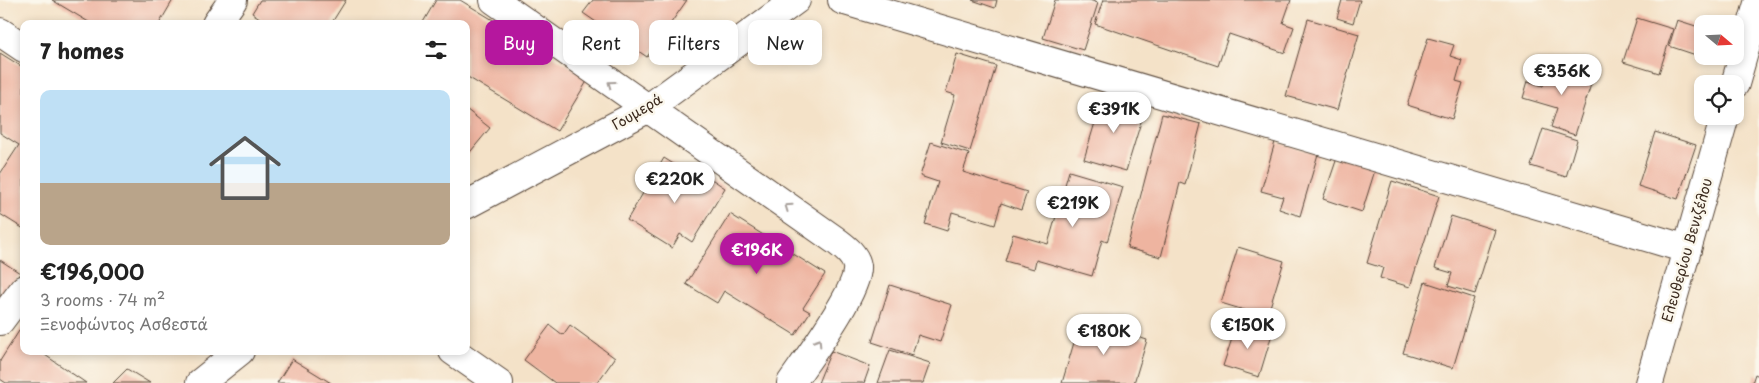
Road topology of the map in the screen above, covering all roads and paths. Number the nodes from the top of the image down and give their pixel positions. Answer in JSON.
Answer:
{"nodes":[{"id":1,"x":233,"y":0,"type":"edge"},
{"id":2,"x":494,"y":0,"type":"edge"},
{"id":3,"x":796,"y":0,"type":"edge"},
{"id":4,"x":842,"y":0,"type":"edge"},
{"id":5,"x":1759,"y":0,"type":"edge"},
{"id":6,"x":219,"y":20,"type":"edge"},
{"id":7,"x":0,"y":32,"type":"edge"},
{"id":8,"x":20,"y":45,"type":"edge"},
{"id":9,"x":1738,"y":75,"type":"edge"},
{"id":10,"x":647,"y":109,"type":"junction"},
{"id":11,"x":1723,"y":125,"type":"edge"},
{"id":12,"x":470,"y":203,"type":"edge"},
{"id":13,"x":1688,"y":249,"type":"junction"},
{"id":14,"x":20,"y":294,"type":"edge"},
{"id":15,"x":0,"y":321,"type":"edge"},
{"id":16,"x":235,"y":355,"type":"edge"},
{"id":17,"x":459,"y":355,"type":"edge"},
{"id":18,"x":200,"y":383,"type":"edge"},
{"id":19,"x":499,"y":383,"type":"edge"},
{"id":20,"x":791,"y":383,"type":"edge"},
{"id":21,"x":1649,"y":383,"type":"edge"}],
"edges":[{"from":1,"to":6,"type":"street"},
{"from":10,"to":2,"type":"street","one_way":true},
{"from":3,"to":10,"type":"street","name":"Γουμερά"},
{"from":4,"to":13,"type":"street"},
{"from":5,"to":9,"type":"street"},
{"from":7,"to":8,"type":"street"},
{"from":10,"to":12,"type":"street","name":"Γουμερά"},
{"from":20,"to":10,"type":"street","one_way":true},
{"from":11,"to":13,"type":"street","name":"Ελευθερίου Βενιζέλου"},
{"from":13,"to":21,"type":"street","name":"Ελευθερίου Βενιζέλου"},
{"from":14,"to":15,"type":"street"},
{"from":16,"to":18,"type":"street"},
{"from":17,"to":19,"type":"street"}]}
